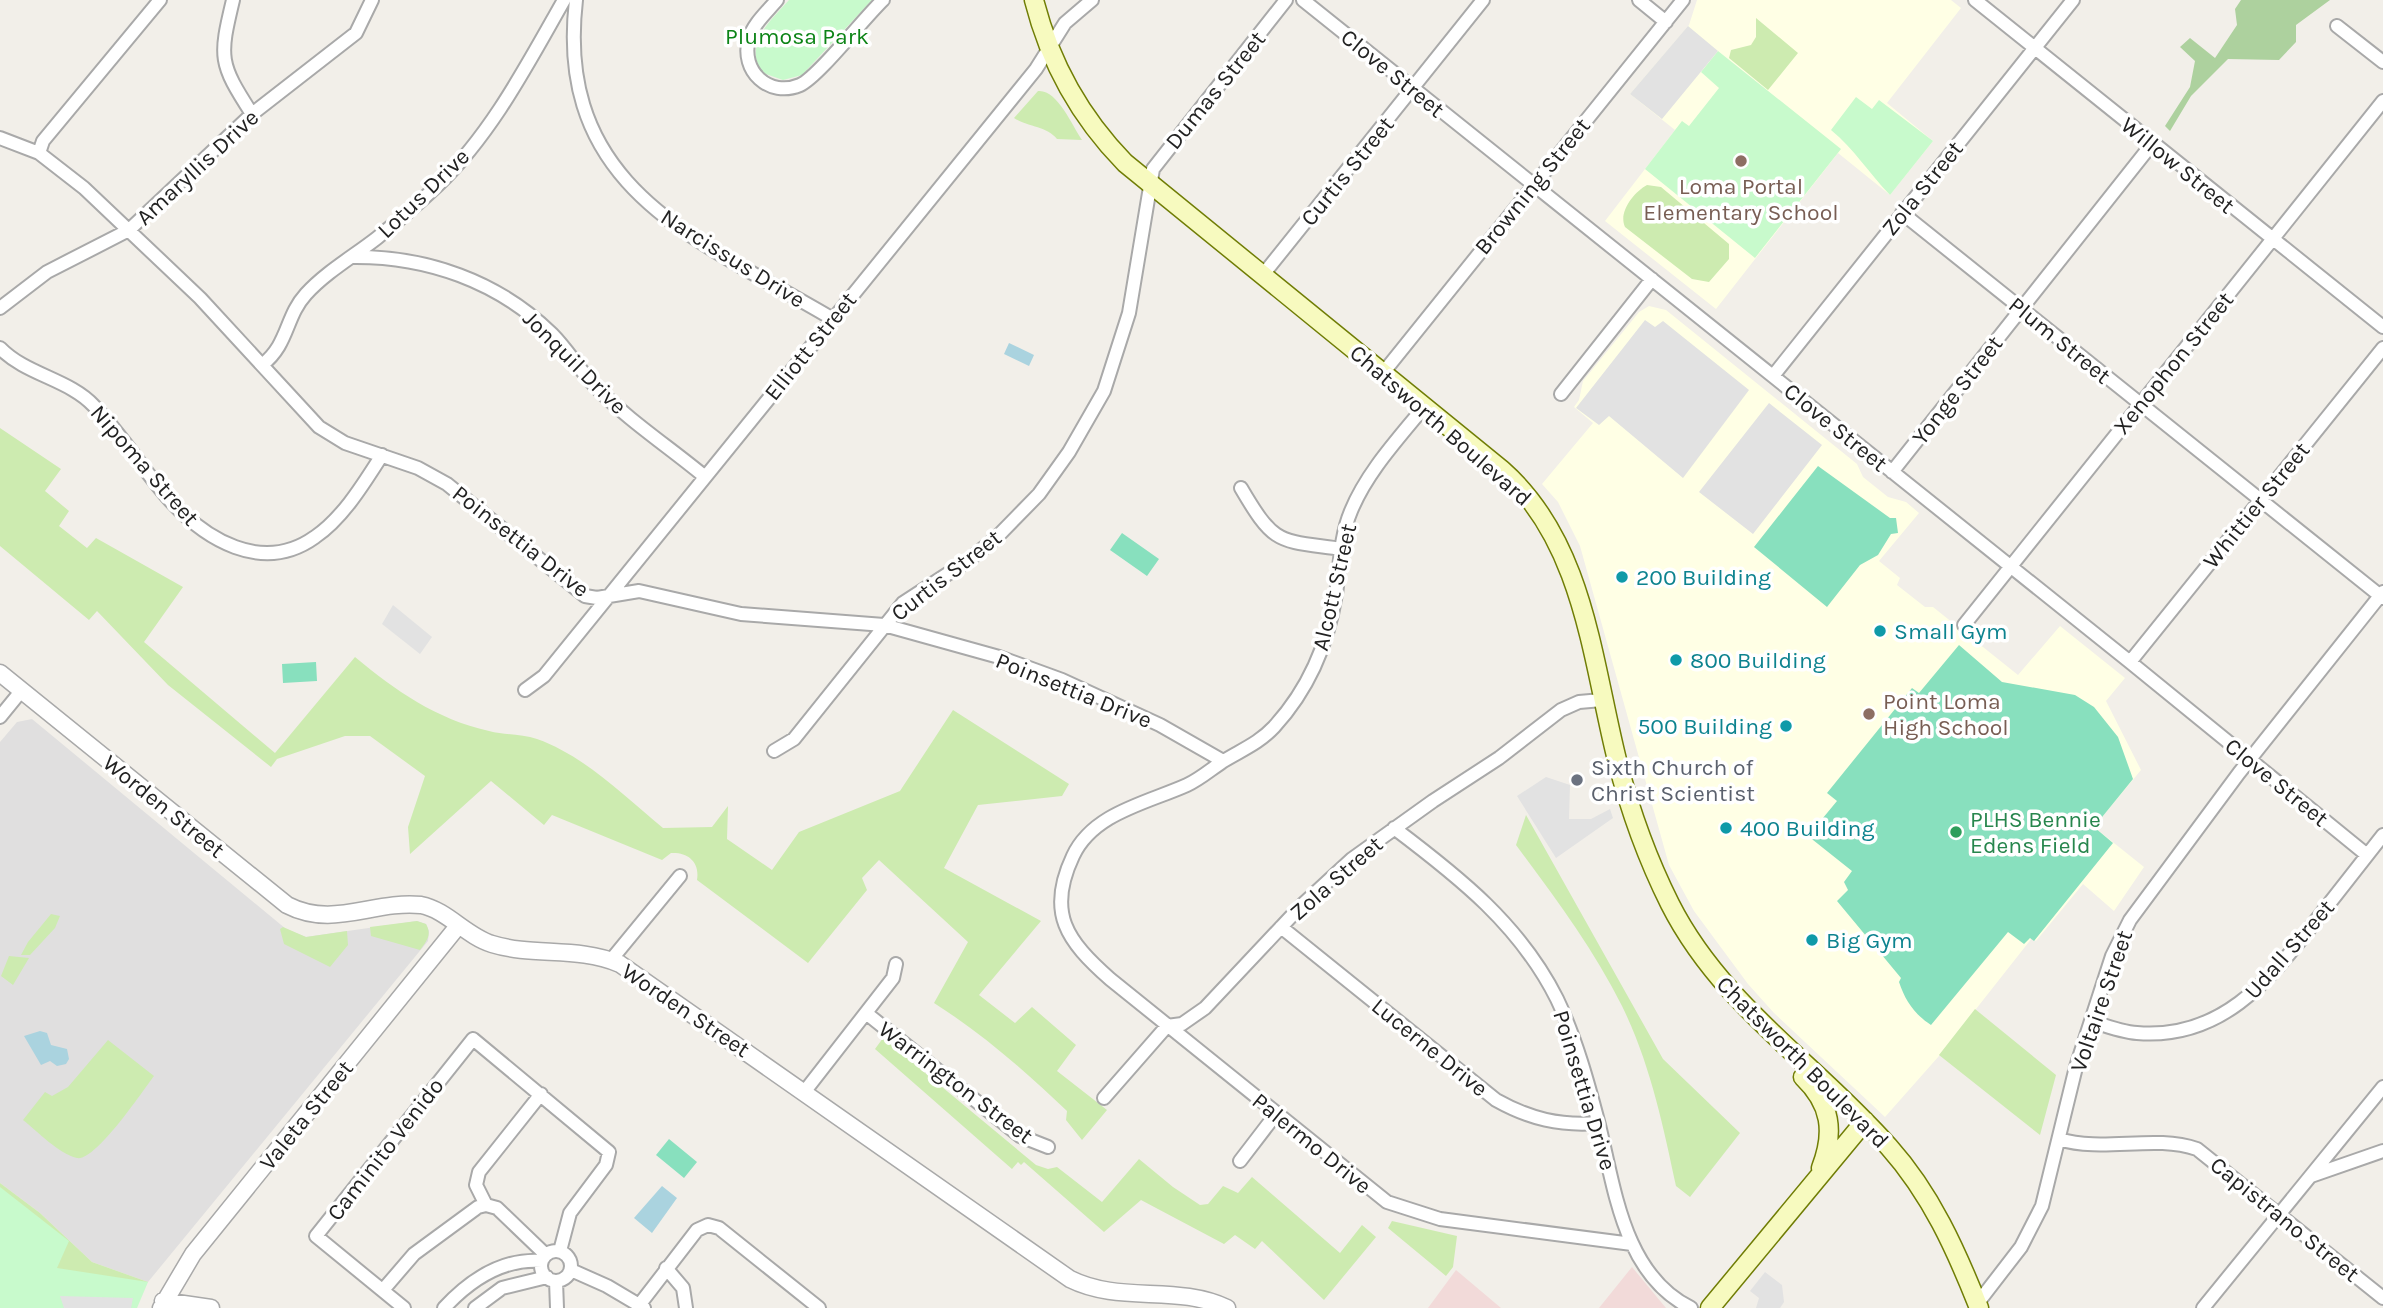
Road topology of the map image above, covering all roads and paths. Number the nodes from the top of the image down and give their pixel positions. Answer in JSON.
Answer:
{"nodes":[{"id":1,"x":160,"y":0,"type":"edge"},
{"id":2,"x":233,"y":0,"type":"edge"},
{"id":3,"x":372,"y":0,"type":"edge"},
{"id":4,"x":564,"y":0,"type":"edge"},
{"id":5,"x":576,"y":0,"type":"edge"},
{"id":6,"x":777,"y":0,"type":"edge"},
{"id":7,"x":883,"y":0,"type":"edge"},
{"id":8,"x":1034,"y":0,"type":"edge"},
{"id":9,"x":1091,"y":0,"type":"edge"},
{"id":10,"x":1286,"y":0,"type":"edge"},
{"id":11,"x":1303,"y":0,"type":"edge"},
{"id":12,"x":1483,"y":0,"type":"edge"},
{"id":13,"x":1639,"y":0,"type":"edge"},
{"id":14,"x":1683,"y":0,"type":"edge"},
{"id":15,"x":1975,"y":0,"type":"edge"},
{"id":16,"x":2073,"y":0,"type":"edge"},
{"id":17,"x":1666,"y":22,"type":"junction"},
{"id":18,"x":2337,"y":26,"type":"dead end"},
{"id":19,"x":2034,"y":48,"type":"junction"},
{"id":20,"x":1049,"y":51,"type":"junction"},
{"id":21,"x":2383,"y":62,"type":"edge"},
{"id":22,"x":1412,"y":89,"type":"junction"},
{"id":23,"x":2383,"y":101,"type":"edge"},
{"id":24,"x":252,"y":114,"type":"junction"},
{"id":25,"x":0,"y":138,"type":"edge"},
{"id":26,"x":2152,"y":144,"type":"junction"},
{"id":27,"x":39,"y":153,"type":"junction"},
{"id":28,"x":1149,"y":183,"type":"junction"},
{"id":29,"x":1533,"y":185,"type":"junction"},
{"id":30,"x":1902,"y":213,"type":"junction"},
{"id":31,"x":128,"y":230,"type":"junction"},
{"id":32,"x":2272,"y":240,"type":"junction"},
{"id":33,"x":352,"y":257,"type":"junction"},
{"id":34,"x":1262,"y":276,"type":"junction"},
{"id":35,"x":1652,"y":279,"type":"junction"},
{"id":36,"x":0,"y":308,"type":"edge"},
{"id":37,"x":2021,"y":309,"type":"junction"},
{"id":38,"x":833,"y":319,"type":"junction"},
{"id":39,"x":2383,"y":327,"type":"edge"},
{"id":40,"x":0,"y":348,"type":"edge"},
{"id":41,"x":2383,"y":348,"type":"edge"},
{"id":42,"x":262,"y":365,"type":"junction"},
{"id":43,"x":1383,"y":373,"type":"junction"},
{"id":44,"x":1773,"y":376,"type":"junction"},
{"id":45,"x":1561,"y":394,"type":"dead end"},
{"id":46,"x":2140,"y":404,"type":"junction"},
{"id":47,"x":1424,"y":407,"type":"junction"},
{"id":48,"x":383,"y":456,"type":"junction"},
{"id":49,"x":1892,"y":471,"type":"junction"},
{"id":50,"x":704,"y":476,"type":"junction"},
{"id":51,"x":1241,"y":488,"type":"dead end"},
{"id":52,"x":2260,"y":500,"type":"junction"},
{"id":53,"x":1341,"y":549,"type":"junction"},
{"id":54,"x":2011,"y":568,"type":"junction"},
{"id":55,"x":610,"y":595,"type":"junction"},
{"id":56,"x":2382,"y":595,"type":"edge"},
{"id":57,"x":884,"y":625,"type":"junction"},
{"id":58,"x":1964,"y":625,"type":"dead end"},
{"id":59,"x":2130,"y":662,"type":"junction"},
{"id":60,"x":0,"y":673,"type":"edge"},
{"id":61,"x":22,"y":690,"type":"junction"},
{"id":62,"x":525,"y":690,"type":"dead end"},
{"id":63,"x":1602,"y":699,"type":"junction"},
{"id":64,"x":0,"y":718,"type":"edge"},
{"id":65,"x":774,"y":751,"type":"dead end"},
{"id":66,"x":2249,"y":760,"type":"junction"},
{"id":67,"x":1223,"y":761,"type":"junction"},
{"id":68,"x":1394,"y":828,"type":"junction"},
{"id":69,"x":2383,"y":835,"type":"edge"},
{"id":70,"x":2367,"y":855,"type":"junction"},
{"id":71,"x":680,"y":876,"type":"dead end"},
{"id":72,"x":1061,"y":913,"type":"joint"},
{"id":73,"x":458,"y":926,"type":"junction"},
{"id":74,"x":1281,"y":927,"type":"junction"},
{"id":75,"x":611,"y":960,"type":"junction"},
{"id":76,"x":896,"y":964,"type":"dead end"},
{"id":77,"x":866,"y":1013,"type":"junction"},
{"id":78,"x":2091,"y":1021,"type":"junction"},
{"id":79,"x":1167,"y":1026,"type":"junction"},
{"id":80,"x":1770,"y":1031,"type":"junction"},
{"id":81,"x":2383,"y":1087,"type":"edge"},
{"id":82,"x":805,"y":1091,"type":"junction"},
{"id":83,"x":541,"y":1094,"type":"junction"},
{"id":84,"x":1104,"y":1098,"type":"dead end"},
{"id":85,"x":1276,"y":1114,"type":"junction"},
{"id":86,"x":1865,"y":1121,"type":"junction"},
{"id":87,"x":1598,"y":1124,"type":"junction"},
{"id":88,"x":2059,"y":1139,"type":"junction"},
{"id":89,"x":1048,"y":1147,"type":"dead end"},
{"id":90,"x":2383,"y":1151,"type":"edge"},
{"id":91,"x":1240,"y":1161,"type":"dead end"},
{"id":92,"x":2311,"y":1176,"type":"junction"},
{"id":93,"x":1816,"y":1180,"type":"junction"},
{"id":94,"x":486,"y":1205,"type":"junction"},
{"id":95,"x":2280,"y":1215,"type":"junction"},
{"id":96,"x":1632,"y":1244,"type":"junction"},
{"id":97,"x":560,"y":1251,"type":"junction"},
{"id":98,"x":544,"y":1258,"type":"junction"},
{"id":99,"x":666,"y":1268,"type":"junction"},
{"id":100,"x":571,"y":1270,"type":"junction"},
{"id":101,"x":551,"y":1279,"type":"junction"},
{"id":102,"x":383,"y":1290,"type":"junction"},
{"id":103,"x":2383,"y":1298,"type":"edge"},
{"id":104,"x":162,"y":1304,"type":"edge"},
{"id":105,"x":642,"y":1306,"type":"edge"},
{"id":106,"x":1977,"y":1307,"type":"edge"},
{"id":107,"x":211,"y":1308,"type":"edge"},
{"id":108,"x":404,"y":1308,"type":"edge"},
{"id":109,"x":444,"y":1308,"type":"edge"},
{"id":110,"x":475,"y":1308,"type":"edge"},
{"id":111,"x":557,"y":1308,"type":"edge"},
{"id":112,"x":686,"y":1308,"type":"edge"},
{"id":113,"x":819,"y":1308,"type":"edge"},
{"id":114,"x":1227,"y":1308,"type":"edge"},
{"id":115,"x":1691,"y":1308,"type":"edge"},
{"id":116,"x":1710,"y":1308,"type":"edge"},
{"id":117,"x":2203,"y":1308,"type":"edge"}],
"edges":[{"from":1,"to":27,"type":"street"},
{"from":2,"to":24,"type":"street"},
{"from":3,"to":24,"type":"street","name":"Amaryllis Drive"},
{"from":4,"to":33,"type":"street","name":"Lotus Drive"},
{"from":5,"to":38,"type":"street","name":"Narcissus Drive"},
{"from":6,"to":7,"type":"street"},
{"from":8,"to":20,"type":"main road","name":"Chatsworth Boulevard"},
{"from":9,"to":20,"type":"street","name":"Elliott Street"},
{"from":10,"to":28,"type":"street","name":"Dumas Street"},
{"from":11,"to":22,"type":"street","name":"Clove Street"},
{"from":12,"to":22,"type":"street","name":"Curtis Street"},
{"from":13,"to":17,"type":"street"},
{"from":14,"to":17,"type":"street","name":"Browning Street"},
{"from":15,"to":19,"type":"street","name":"Willow Street"},
{"from":16,"to":19,"type":"street","name":"Zola Street"},
{"from":17,"to":29,"type":"street","name":"Browning Street"},
{"from":18,"to":21,"type":"street"},
{"from":19,"to":26,"type":"street","name":"Willow Street"},
{"from":19,"to":30,"type":"street","name":"Zola Street"},
{"from":20,"to":28,"type":"main road","name":"Chatsworth Boulevard"},
{"from":20,"to":38,"type":"street","name":"Elliott Street"},
{"from":22,"to":29,"type":"street","name":"Clove Street"},
{"from":22,"to":34,"type":"street","name":"Curtis Street"},
{"from":23,"to":32,"type":"street","name":"Xenophon Street"},
{"from":24,"to":31,"type":"street","name":"Amaryllis Drive"},
{"from":25,"to":27,"type":"street","name":"Poinsettia Drive"},
{"from":26,"to":32,"type":"street","name":"Willow Street"},
{"from":26,"to":37,"type":"street","name":"Yonge Street"},
{"from":27,"to":31,"type":"street","name":"Poinsettia Drive"},
{"from":28,"to":34,"type":"main road","name":"Chatsworth Boulevard"},
{"from":28,"to":57,"type":"street","name":"Curtis Street"},
{"from":29,"to":35,"type":"street","name":"Clove Street"},
{"from":29,"to":43,"type":"street","name":"Browning Street"},
{"from":30,"to":37,"type":"street","name":"Plum Street"},
{"from":30,"to":44,"type":"street","name":"Zola Street"},
{"from":31,"to":36,"type":"street","name":"Amaryllis Drive"},
{"from":31,"to":42,"type":"street","name":"Poinsettia Drive"},
{"from":32,"to":39,"type":"street","name":"Willow Street"},
{"from":32,"to":46,"type":"street","name":"Xenophon Street"},
{"from":33,"to":42,"type":"street","name":"Lotus Drive"},
{"from":33,"to":50,"type":"street","name":"Jonquil Drive"},
{"from":34,"to":43,"type":"main road","name":"Chatsworth Boulevard"},
{"from":35,"to":44,"type":"street","name":"Clove Street"},
{"from":35,"to":45,"type":"street"},
{"from":37,"to":46,"type":"street","name":"Plum Street"},
{"from":37,"to":49,"type":"street","name":"Yonge Street"},
{"from":38,"to":50,"type":"street","name":"Elliott Street"},
{"from":40,"to":48,"type":"street","name":"Nipoma Street"},
{"from":41,"to":52,"type":"street","name":"Whittier Street"},
{"from":42,"to":48,"type":"street","name":"Poinsettia Drive"},
{"from":43,"to":47,"type":"main road","name":"Chatsworth Boulevard"},
{"from":44,"to":49,"type":"street","name":"Clove Street"},
{"from":46,"to":52,"type":"street","name":"Plum Street"},
{"from":46,"to":54,"type":"street","name":"Xenophon Street"},
{"from":47,"to":53,"type":"street","name":"Alcott Street"},
{"from":47,"to":63,"type":"main road","name":"Chatsworth Boulevard"},
{"from":48,"to":55,"type":"street","name":"Poinsettia Drive"},
{"from":49,"to":54,"type":"street","name":"Clove Street"},
{"from":50,"to":55,"type":"street","name":"Elliott Street"},
{"from":51,"to":53,"type":"street"},
{"from":52,"to":56,"type":"street","name":"Plum Street"},
{"from":52,"to":59,"type":"street","name":"Whittier Street"},
{"from":53,"to":67,"type":"street","name":"Alcott Street"},
{"from":54,"to":58,"type":"street","name":"Xenophon Street"},
{"from":54,"to":59,"type":"street","name":"Clove Street"},
{"from":55,"to":57,"type":"street","name":"Poinsettia Drive"},
{"from":55,"to":62,"type":"street","name":"Elliott Street"},
{"from":56,"to":66,"type":"street","name":"Voltaire Street"},
{"from":57,"to":65,"type":"street","name":"Curtis Street"},
{"from":57,"to":67,"type":"street","name":"Poinsettia Drive"},
{"from":59,"to":66,"type":"street","name":"Clove Street"},
{"from":60,"to":61,"type":"street","name":"Worden Street"},
{"from":61,"to":64,"type":"street"},
{"from":61,"to":73,"type":"street","name":"Worden Street"},
{"from":63,"to":68,"type":"street","name":"Zola Street"},
{"from":63,"to":80,"type":"main road","name":"Chatsworth Boulevard"},
{"from":66,"to":70,"type":"street","name":"Clove Street"},
{"from":66,"to":78,"type":"street","name":"Voltaire Street"},
{"from":67,"to":72,"type":"street","name":"Alcott Street"},
{"from":68,"to":74,"type":"street","name":"Zola Street"},
{"from":68,"to":87,"type":"street","name":"Poinsettia Drive"},
{"from":69,"to":70,"type":"street","name":"Udall Street"},
{"from":70,"to":78,"type":"street","name":"Udall Street"},
{"from":71,"to":75,"type":"street"},
{"from":72,"to":79,"type":"street","name":"Palermo Drive"},
{"from":73,"to":75,"type":"street","name":"Worden Street"},
{"from":73,"to":104,"type":"street","name":"Valeta Street"},
{"from":74,"to":79,"type":"street","name":"Zola Street"},
{"from":74,"to":87,"type":"street","name":"Lucerne Drive"},
{"from":75,"to":82,"type":"street","name":"Worden Street"},
{"from":76,"to":77,"type":"street"},
{"from":77,"to":82,"type":"street"},
{"from":77,"to":89,"type":"street","name":"Warrington Street"},
{"from":78,"to":88,"type":"street","name":"Voltaire Street"},
{"from":79,"to":84,"type":"street","name":"Zola Street"},
{"from":79,"to":85,"type":"street","name":"Palermo Drive"},
{"from":80,"to":86,"type":"main road","name":"Chatsworth Boulevard"},
{"from":80,"to":93,"type":"main road"},
{"from":81,"to":92,"type":"street"},
{"from":82,"to":114,"type":"street","name":"Worden Street"},
{"from":83,"to":94,"type":"street"},
{"from":83,"to":97,"type":"street"},
{"from":83,"to":102,"type":"street","name":"Caminito Venido"},
{"from":85,"to":91,"type":"street"},
{"from":85,"to":96,"type":"street","name":"Palermo Drive"},
{"from":86,"to":93,"type":"main road"},
{"from":86,"to":106,"type":"main road","name":"Chatsworth Boulevard"},
{"from":87,"to":96,"type":"street","name":"Poinsettia Drive"},
{"from":88,"to":95,"type":"street","name":"Capistrano Street"},
{"from":88,"to":106,"type":"street","name":"Voltaire Street"},
{"from":90,"to":92,"type":"street"},
{"from":92,"to":95,"type":"street"},
{"from":93,"to":116,"type":"main road"},
{"from":94,"to":98,"type":"street"},
{"from":94,"to":102,"type":"street"},
{"from":95,"to":103,"type":"street","name":"Capistrano Street"},
{"from":95,"to":117,"type":"street"},
{"from":96,"to":115,"type":"street","name":"Poinsettia Drive"},
{"from":97,"to":98,"type":"street"},
{"from":97,"to":100,"type":"street"},
{"from":98,"to":101,"type":"street"},
{"from":98,"to":109,"type":"street"},
{"from":99,"to":105,"type":"street"},
{"from":99,"to":112,"type":"street"},
{"from":99,"to":113,"type":"street"},
{"from":100,"to":101,"type":"street"},
{"from":100,"to":105,"type":"street"},
{"from":101,"to":110,"type":"street"},
{"from":101,"to":111,"type":"street"},
{"from":102,"to":108,"type":"street","name":"Caminito Venido"},
{"from":104,"to":107,"type":"street"}]}
